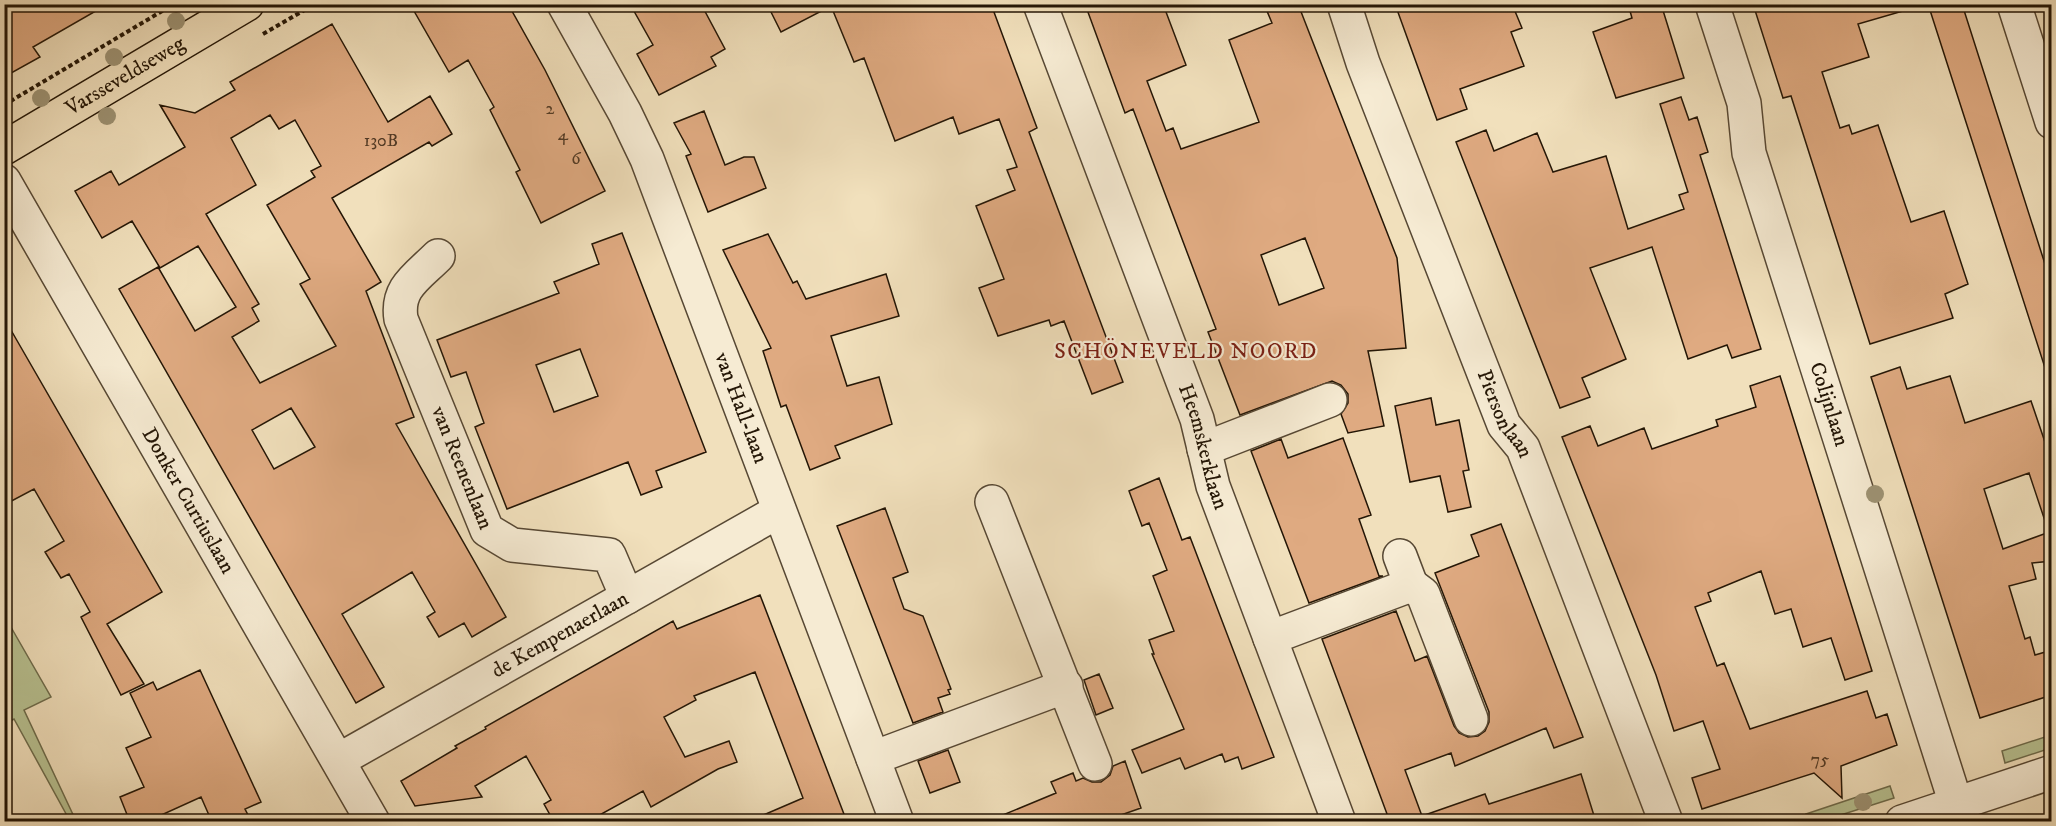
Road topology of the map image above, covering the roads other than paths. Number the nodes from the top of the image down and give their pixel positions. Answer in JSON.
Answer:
{"nodes":[{"id":1,"x":248,"y":4,"type":"edge"},
{"id":2,"x":564,"y":4,"type":"edge"},
{"id":3,"x":1040,"y":4,"type":"edge"},
{"id":4,"x":1344,"y":4,"type":"edge"},
{"id":5,"x":1712,"y":4,"type":"edge"},
{"id":6,"x":2014,"y":4,"type":"edge"},
{"id":7,"x":2052,"y":122,"type":"edge"},
{"id":8,"x":4,"y":148,"type":"edge"},
{"id":9,"x":4,"y":181,"type":"edge"},
{"id":10,"x":438,"y":256,"type":"dead end"},
{"id":11,"x":1330,"y":400,"type":"dead end"},
{"id":12,"x":1204,"y":449,"type":"junction"},
{"id":13,"x":992,"y":502,"type":"dead end"},
{"id":14,"x":779,"y":511,"type":"junction"},
{"id":15,"x":627,"y":597,"type":"junction"},
{"id":16,"x":1270,"y":638,"type":"junction"},
{"id":17,"x":1066,"y":686,"type":"junction"},
{"id":18,"x":1471,"y":720,"type":"dead end"},
{"id":19,"x":873,"y":758,"type":"junction"},
{"id":20,"x":339,"y":760,"type":"junction"},
{"id":21,"x":1095,"y":764,"type":"dead end"},
{"id":22,"x":2052,"y":772,"type":"edge"},
{"id":23,"x":1956,"y":804,"type":"junction"},
{"id":24,"x":374,"y":822,"type":"edge"},
{"id":25,"x":897,"y":822,"type":"edge"},
{"id":26,"x":1339,"y":822,"type":"edge"},
{"id":27,"x":1666,"y":822,"type":"edge"},
{"id":28,"x":1902,"y":822,"type":"edge"}],
"edges":[{"from":1,"to":8,"type":"main road","name":"Varsseveldseweg"},
{"from":2,"to":14,"type":"street","name":"van Hall-laan"},
{"from":3,"to":12,"type":"street","name":"Heemskerklaan"},
{"from":4,"to":27,"type":"street","name":"Piersonlaan"},
{"from":5,"to":23,"type":"street","name":"Colijnlaan"},
{"from":6,"to":7,"type":"street"},
{"from":9,"to":20,"type":"street","name":"Donker Curtiuslaan"},
{"from":10,"to":15,"type":"street","name":"van Reenenlaan"},
{"from":11,"to":12,"type":"street"},
{"from":12,"to":16,"type":"street","name":"Heemskerklaan"},
{"from":13,"to":17,"type":"street"},
{"from":14,"to":15,"type":"street","name":"de Kempenaerlaan"},
{"from":14,"to":19,"type":"street","name":"van Hall-laan"},
{"from":15,"to":20,"type":"street","name":"de Kempenaerlaan"},
{"from":16,"to":18,"type":"street"},
{"from":16,"to":26,"type":"street","name":"Heemskerklaan"},
{"from":17,"to":19,"type":"street"},
{"from":17,"to":21,"type":"street"},
{"from":19,"to":25,"type":"street","name":"van Hall-laan"},
{"from":20,"to":24,"type":"street","name":"Donker Curtiuslaan"},
{"from":22,"to":23,"type":"street"},
{"from":23,"to":28,"type":"street"}]}
